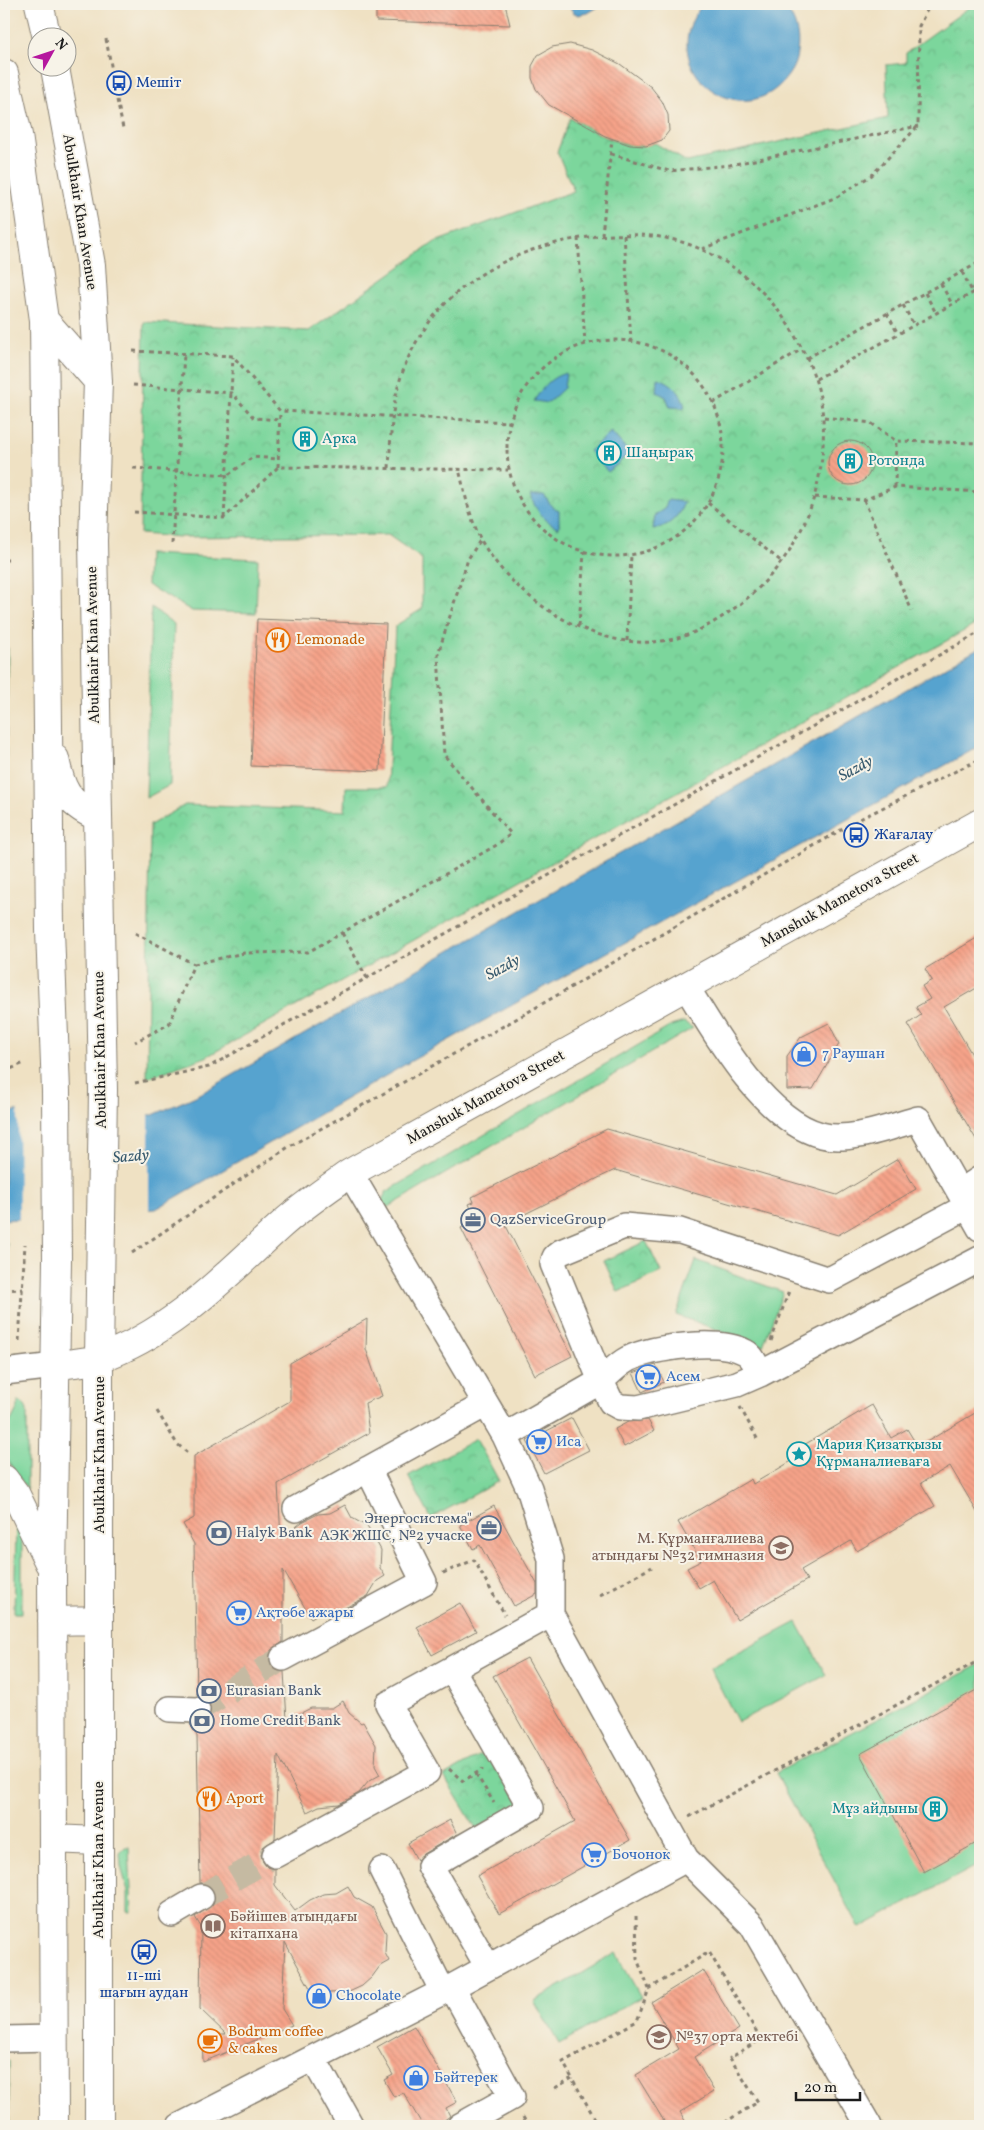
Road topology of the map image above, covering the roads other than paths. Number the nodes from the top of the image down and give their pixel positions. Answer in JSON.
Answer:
{"nodes":[{"id":1,"x":39,"y":4,"type":"edge"},
{"id":2,"x":45,"y":28,"type":"edge"},
{"id":3,"x":4,"y":73,"type":"edge"},
{"id":4,"x":57,"y":78,"type":"edge"},
{"id":5,"x":44,"y":320,"type":"junction"},
{"id":6,"x":98,"y":381,"type":"junction"},
{"id":7,"x":47,"y":720,"type":"junction"},
{"id":8,"x":96,"y":816,"type":"junction"},
{"id":9,"x":980,"y":823,"type":"edge"},
{"id":10,"x":686,"y":986,"type":"junction"},
{"id":11,"x":350,"y":1173,"type":"junction"},
{"id":12,"x":969,"y":1192,"type":"edge"},
{"id":13,"x":980,"y":1228,"type":"edge"},
{"id":14,"x":980,"y":1259,"type":"edge"},
{"id":15,"x":99,"y":1358,"type":"junction"},
{"id":16,"x":55,"y":1366,"type":"junction"},
{"id":17,"x":4,"y":1372,"type":"edge"},
{"id":18,"x":760,"y":1374,"type":"junction"},
{"id":19,"x":601,"y":1381,"type":"junction"},
{"id":20,"x":486,"y":1404,"type":"junction"},
{"id":21,"x":504,"y":1436,"type":"junction"},
{"id":22,"x":368,"y":1469,"type":"junction"},
{"id":23,"x":4,"y":1479,"type":"edge"},
{"id":24,"x":296,"y":1508,"type":"dead end"},
{"id":25,"x":52,"y":1569,"type":"junction"},
{"id":26,"x":551,"y":1614,"type":"junction"},
{"id":27,"x":99,"y":1620,"type":"junction"},
{"id":28,"x":52,"y":1622,"type":"junction"},
{"id":29,"x":283,"y":1658,"type":"tunnel mouth"},
{"id":30,"x":452,"y":1669,"type":"junction"},
{"id":31,"x":170,"y":1709,"type":"dead end"},
{"id":32,"x":197,"y":1710,"type":"tunnel mouth"},
{"id":33,"x":53,"y":1838,"type":"junction"},
{"id":34,"x":98,"y":1842,"type":"junction"},
{"id":35,"x":275,"y":1855,"type":"tunnel mouth"},
{"id":36,"x":686,"y":1859,"type":"junction"},
{"id":37,"x":382,"y":1870,"type":"dead end"},
{"id":38,"x":201,"y":1896,"type":"tunnel mouth"},
{"id":39,"x":172,"y":1914,"type":"dead end"},
{"id":40,"x":488,"y":1967,"type":"junction"},
{"id":41,"x":447,"y":1989,"type":"junction"},
{"id":42,"x":54,"y":2038,"type":"junction"},
{"id":43,"x":4,"y":2039,"type":"edge"},
{"id":44,"x":313,"y":2058,"type":"junction"},
{"id":45,"x":208,"y":2120,"type":"edge"},
{"id":46,"x":54,"y":2126,"type":"edge"},
{"id":47,"x":98,"y":2126,"type":"edge"},
{"id":48,"x":180,"y":2126,"type":"edge"},
{"id":49,"x":351,"y":2126,"type":"edge"},
{"id":50,"x":460,"y":2126,"type":"edge"},
{"id":51,"x":869,"y":2126,"type":"edge"}],
"edges":[{"from":1,"to":2,"type":"main road"},
{"from":3,"to":5,"type":"main road"},
{"from":4,"to":6,"type":"main road","name":"Abulkhair Khan Avenue"},
{"from":5,"to":6,"type":"main road"},
{"from":5,"to":7,"type":"main road"},
{"from":6,"to":8,"type":"main road","name":"Abulkhair Khan Avenue"},
{"from":7,"to":8,"type":"main road"},
{"from":7,"to":16,"type":"main road"},
{"from":8,"to":15,"type":"main road","name":"Abulkhair Khan Avenue"},
{"from":9,"to":10,"type":"main road","name":"Manshuk Mametova Street"},
{"from":10,"to":11,"type":"main road","name":"Manshuk Mametova Street"},
{"from":10,"to":12,"type":"street"},
{"from":11,"to":15,"type":"main road","name":"Manshuk Mametova Street"},
{"from":11,"to":20,"type":"street"},
{"from":12,"to":13,"type":"street"},
{"from":12,"to":19,"type":"street"},
{"from":14,"to":18,"type":"street"},
{"from":15,"to":16,"type":"main road","name":"Manshuk Mametova Street"},
{"from":15,"to":27,"type":"main road","name":"Abulkhair Khan Avenue"},
{"from":16,"to":17,"type":"street","name":"Manshuk Mametova Street"},
{"from":16,"to":25,"type":"main road"},
{"from":18,"to":19,"type":"street"},
{"from":18,"to":19,"type":"street"},
{"from":19,"to":21,"type":"street"},
{"from":20,"to":21,"type":"street"},
{"from":20,"to":22,"type":"street"},
{"from":21,"to":26,"type":"street"},
{"from":22,"to":24,"type":"street"},
{"from":22,"to":29,"type":"street"},
{"from":23,"to":25,"type":"main road"},
{"from":25,"to":28,"type":"main road"},
{"from":26,"to":30,"type":"street"},
{"from":26,"to":36,"type":"street"},
{"from":27,"to":28,"type":"main road"},
{"from":27,"to":34,"type":"main road","name":"Abulkhair Khan Avenue"},
{"from":28,"to":33,"type":"main road"},
{"from":30,"to":35,"type":"street"},
{"from":30,"to":40,"type":"street"},
{"from":31,"to":32,"type":"street"},
{"from":33,"to":34,"type":"main road"},
{"from":33,"to":42,"type":"main road"},
{"from":34,"to":47,"type":"main road","name":"Abulkhair Khan Avenue"},
{"from":36,"to":40,"type":"street"},
{"from":36,"to":51,"type":"street"},
{"from":37,"to":41,"type":"street"},
{"from":38,"to":39,"type":"street"},
{"from":40,"to":41,"type":"street"},
{"from":41,"to":44,"type":"street"},
{"from":41,"to":50,"type":"street"},
{"from":42,"to":43,"type":"street"},
{"from":42,"to":46,"type":"main road"},
{"from":44,"to":45,"type":"street"},
{"from":44,"to":49,"type":"street"},
{"from":45,"to":48,"type":"street"}]}
